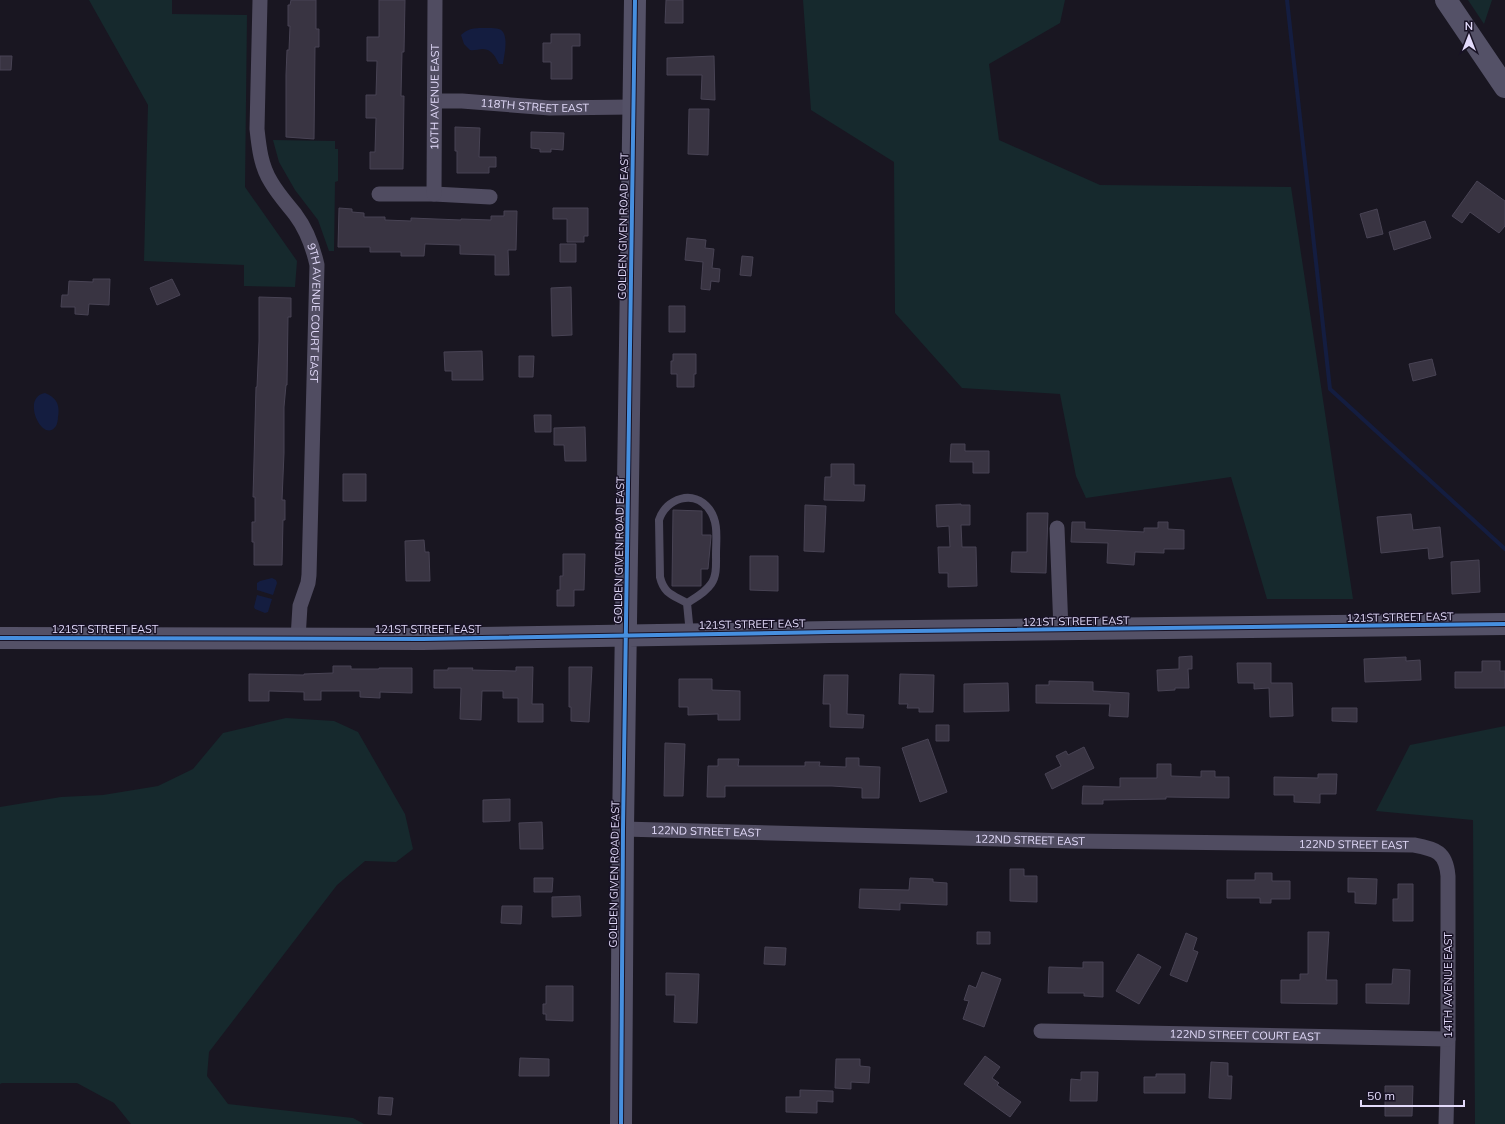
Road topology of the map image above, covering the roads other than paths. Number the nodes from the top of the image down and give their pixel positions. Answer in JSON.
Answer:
{"nodes":[{"id":1,"x":260,"y":0,"type":"edge"},
{"id":2,"x":435,"y":0,"type":"edge"},
{"id":3,"x":635,"y":0,"type":"edge"},
{"id":4,"x":1446,"y":0,"type":"edge"},
{"id":5,"x":1505,"y":87,"type":"edge"},
{"id":6,"x":435,"y":101,"type":"junction"},
{"id":7,"x":633,"y":108,"type":"junction"},
{"id":8,"x":379,"y":194,"type":"dead end"},
{"id":9,"x":434,"y":194,"type":"junction"},
{"id":10,"x":490,"y":197,"type":"dead end"},
{"id":11,"x":1057,"y":528,"type":"dead end"},
{"id":12,"x":687,"y":603,"type":"junction"},
{"id":13,"x":1505,"y":624,"type":"edge"},
{"id":14,"x":1061,"y":630,"type":"junction"},
{"id":15,"x":690,"y":634,"type":"junction"},
{"id":16,"x":627,"y":636,"type":"junction"},
{"id":17,"x":0,"y":638,"type":"edge"},
{"id":18,"x":298,"y":638,"type":"junction"},
{"id":19,"x":623,"y":829,"type":"junction"},
{"id":20,"x":1435,"y":851,"type":"joint"},
{"id":21,"x":1041,"y":1031,"type":"dead end"},
{"id":22,"x":1448,"y":1039,"type":"junction"},
{"id":23,"x":621,"y":1124,"type":"edge"},
{"id":24,"x":1446,"y":1124,"type":"edge"}],
"edges":[{"from":1,"to":18,"type":"street","name":"9TH AVENUE COURT EAST"},
{"from":2,"to":6,"type":"street","name":"10TH AVENUE EAST"},
{"from":3,"to":7,"type":"street","name":"GOLDEN GIVEN ROAD EAST"},
{"from":4,"to":5,"type":"street"},
{"from":6,"to":7,"type":"street","name":"118TH STREET EAST"},
{"from":6,"to":9,"type":"street","name":"10TH AVENUE EAST"},
{"from":7,"to":16,"type":"street","name":"GOLDEN GIVEN ROAD EAST"},
{"from":8,"to":9,"type":"street"},
{"from":9,"to":10,"type":"street"},
{"from":11,"to":14,"type":"street"},
{"from":12,"to":12,"type":"lane"},
{"from":12,"to":15,"type":"lane"},
{"from":13,"to":14,"type":"street","name":"121ST STREET EAST"},
{"from":14,"to":15,"type":"street","name":"121ST STREET EAST"},
{"from":15,"to":16,"type":"street","name":"121ST STREET EAST"},
{"from":16,"to":18,"type":"street","name":"121ST STREET EAST"},
{"from":16,"to":19,"type":"street","name":"GOLDEN GIVEN ROAD EAST"},
{"from":17,"to":18,"type":"street","name":"121ST STREET EAST"},
{"from":19,"to":20,"type":"street","name":"122ND STREET EAST"},
{"from":19,"to":23,"type":"street","name":"GOLDEN GIVEN ROAD EAST"},
{"from":20,"to":22,"type":"street","name":"14TH AVENUE EAST"},
{"from":21,"to":22,"type":"street","name":"122ND STREET COURT EAST"},
{"from":22,"to":24,"type":"street","name":"14TH AVENUE EAST"}]}
